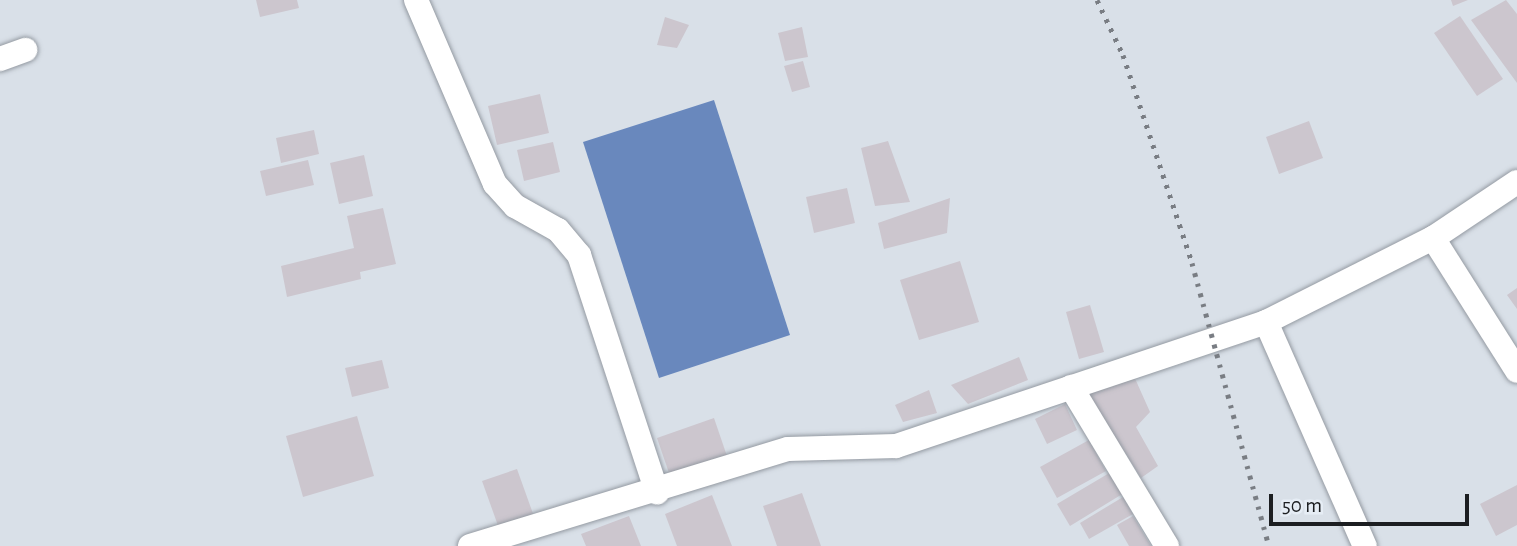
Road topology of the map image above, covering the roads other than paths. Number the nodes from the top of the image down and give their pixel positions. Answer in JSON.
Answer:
{"nodes":[{"id":1,"x":416,"y":0,"type":"edge"},
{"id":2,"x":25,"y":50,"type":"dead end"},
{"id":3,"x":0,"y":60,"type":"edge"},
{"id":4,"x":1517,"y":182,"type":"edge"},
{"id":5,"x":1433,"y":238,"type":"junction"},
{"id":6,"x":1266,"y":321,"type":"junction"},
{"id":7,"x":1517,"y":371,"type":"edge"},
{"id":8,"x":1071,"y":387,"type":"junction"},
{"id":9,"x":657,"y":492,"type":"junction"},
{"id":10,"x":470,"y":546,"type":"edge"},
{"id":11,"x":1167,"y":546,"type":"edge"},
{"id":12,"x":1365,"y":546,"type":"edge"}],
"edges":[{"from":1,"to":9,"type":"street"},
{"from":2,"to":3,"type":"street"},
{"from":4,"to":5,"type":"street"},
{"from":5,"to":6,"type":"street"},
{"from":5,"to":7,"type":"street"},
{"from":6,"to":8,"type":"street"},
{"from":6,"to":12,"type":"street"},
{"from":8,"to":9,"type":"street"},
{"from":8,"to":11,"type":"street"},
{"from":9,"to":10,"type":"street"}]}
